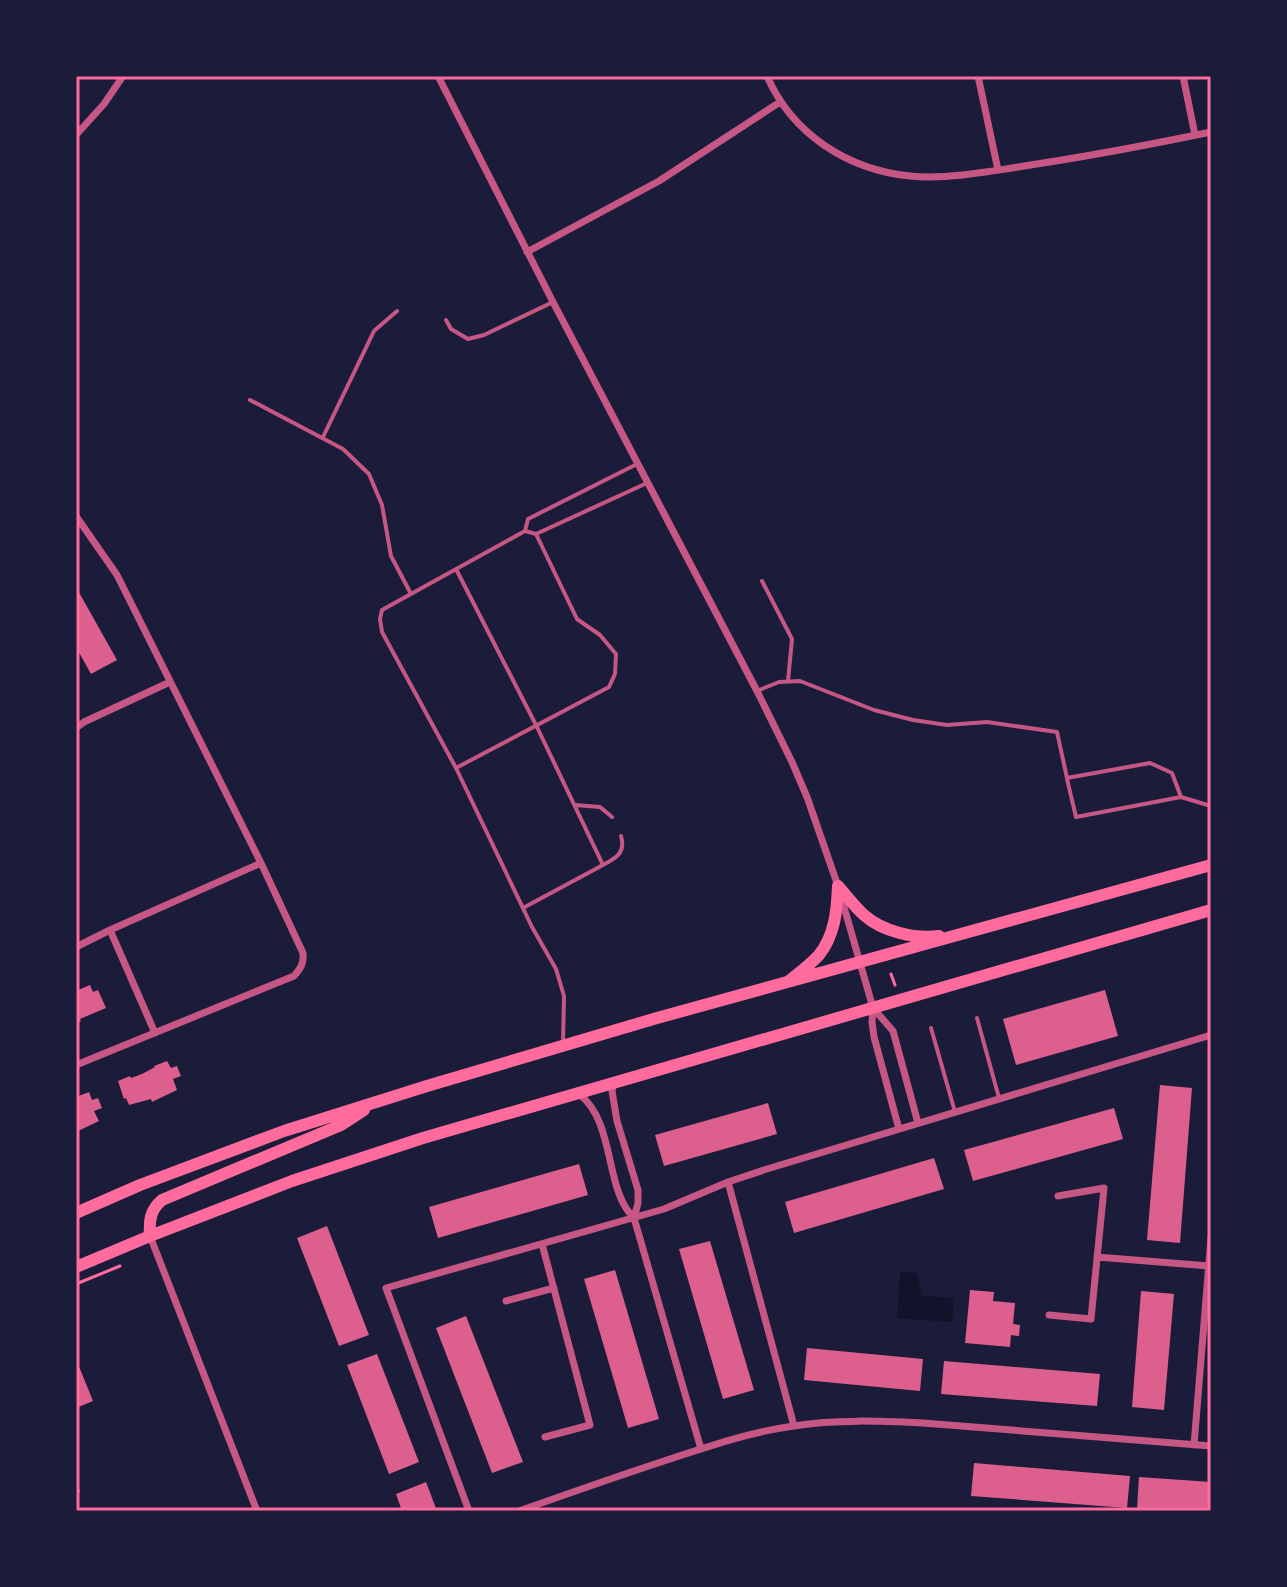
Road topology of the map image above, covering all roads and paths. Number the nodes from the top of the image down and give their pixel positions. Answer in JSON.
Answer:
{"nodes":[{"id":1,"x":123,"y":76,"type":"edge"},
{"id":2,"x":438,"y":76,"type":"edge"},
{"id":3,"x":767,"y":76,"type":"edge"},
{"id":4,"x":978,"y":76,"type":"edge"},
{"id":5,"x":1183,"y":76,"type":"edge"},
{"id":6,"x":780,"y":102,"type":"junction"},
{"id":7,"x":1211,"y":132,"type":"edge"},
{"id":8,"x":76,"y":135,"type":"edge"},
{"id":9,"x":1195,"y":135,"type":"junction"},
{"id":10,"x":998,"y":170,"type":"junction"},
{"id":11,"x":527,"y":252,"type":"junction"},
{"id":12,"x":553,"y":302,"type":"junction"},
{"id":13,"x":397,"y":311,"type":"dead end"},
{"id":14,"x":446,"y":320,"type":"dead end"},
{"id":15,"x":250,"y":400,"type":"dead end"},
{"id":16,"x":323,"y":437,"type":"junction"},
{"id":17,"x":637,"y":464,"type":"junction"},
{"id":18,"x":647,"y":483,"type":"junction"},
{"id":19,"x":76,"y":516,"type":"edge"},
{"id":20,"x":525,"y":531,"type":"junction"},
{"id":21,"x":536,"y":534,"type":"junction"},
{"id":22,"x":456,"y":569,"type":"junction"},
{"id":23,"x":762,"y":581,"type":"dead end"},
{"id":24,"x":411,"y":594,"type":"junction"},
{"id":25,"x":788,"y":681,"type":"junction"},
{"id":26,"x":170,"y":682,"type":"junction"},
{"id":27,"x":757,"y":691,"type":"junction"},
{"id":28,"x":537,"y":727,"type":"junction"},
{"id":29,"x":76,"y":728,"type":"edge"},
{"id":30,"x":456,"y":768,"type":"junction"},
{"id":31,"x":1067,"y":778,"type":"junction"},
{"id":32,"x":1181,"y":797,"type":"junction"},
{"id":33,"x":575,"y":805,"type":"junction"},
{"id":34,"x":1211,"y":806,"type":"edge"},
{"id":35,"x":612,"y":817,"type":"dead end"},
{"id":36,"x":621,"y":836,"type":"dead end"},
{"id":37,"x":261,"y":863,"type":"junction"},
{"id":38,"x":603,"y":865,"type":"junction"},
{"id":39,"x":1211,"y":865,"type":"edge"},
{"id":40,"x":838,"y":886,"type":"junction"},
{"id":41,"x":523,"y":908,"type":"junction"},
{"id":42,"x":1211,"y":910,"type":"edge"},
{"id":43,"x":110,"y":930,"type":"junction"},
{"id":44,"x":974,"y":931,"type":"junction"},
{"id":45,"x":76,"y":947,"type":"edge"},
{"id":46,"x":860,"y":963,"type":"junction"},
{"id":47,"x":891,"y":974,"type":"dead end"},
{"id":48,"x":786,"y":983,"type":"junction"},
{"id":49,"x":895,"y":985,"type":"dead end"},
{"id":50,"x":873,"y":1008,"type":"junction"},
{"id":51,"x":977,"y":1018,"type":"dead end"},
{"id":52,"x":931,"y":1028,"type":"dead end"},
{"id":53,"x":155,"y":1033,"type":"junction"},
{"id":54,"x":1211,"y":1035,"type":"edge"},
{"id":55,"x":562,"y":1046,"type":"junction"},
{"id":56,"x":76,"y":1065,"type":"edge"},
{"id":57,"x":614,"y":1082,"type":"junction"},
{"id":58,"x":577,"y":1093,"type":"junction"},
{"id":59,"x":999,"y":1098,"type":"junction"},
{"id":60,"x":376,"y":1102,"type":"junction"},
{"id":61,"x":955,"y":1112,"type":"junction"},
{"id":62,"x":918,"y":1123,"type":"junction"},
{"id":63,"x":899,"y":1129,"type":"junction"},
{"id":64,"x":728,"y":1182,"type":"junction"},
{"id":65,"x":1058,"y":1196,"type":"dead end"},
{"id":66,"x":76,"y":1213,"type":"edge"},
{"id":67,"x":634,"y":1218,"type":"junction"},
{"id":68,"x":150,"y":1236,"type":"junction"},
{"id":69,"x":1211,"y":1238,"type":"edge"},
{"id":70,"x":542,"y":1244,"type":"junction"},
{"id":71,"x":1097,"y":1257,"type":"junction"},
{"id":72,"x":120,"y":1266,"type":"dead end"},
{"id":73,"x":1209,"y":1266,"type":"junction"},
{"id":74,"x":76,"y":1267,"type":"edge"},
{"id":75,"x":76,"y":1284,"type":"edge"},
{"id":76,"x":554,"y":1288,"type":"junction"},
{"id":77,"x":506,"y":1301,"type":"dead end"},
{"id":78,"x":1049,"y":1315,"type":"dead end"},
{"id":79,"x":794,"y":1426,"type":"junction"},
{"id":80,"x":545,"y":1437,"type":"dead end"},
{"id":81,"x":1194,"y":1445,"type":"junction"},
{"id":82,"x":1211,"y":1446,"type":"edge"},
{"id":83,"x":701,"y":1449,"type":"junction"},
{"id":84,"x":257,"y":1511,"type":"edge"},
{"id":85,"x":469,"y":1511,"type":"edge"},
{"id":86,"x":519,"y":1511,"type":"edge"}],
"edges":[{"from":1,"to":8,"type":"street"},
{"from":2,"to":11,"type":"street"},
{"from":3,"to":6,"type":"street"},
{"from":4,"to":10,"type":"street"},
{"from":5,"to":9,"type":"street"},
{"from":6,"to":10,"type":"street"},
{"from":6,"to":11,"type":"street"},
{"from":7,"to":9,"type":"street"},
{"from":9,"to":10,"type":"street"},
{"from":11,"to":12,"type":"street"},
{"from":12,"to":14,"type":"lane"},
{"from":12,"to":17,"type":"street"},
{"from":13,"to":16,"type":"lane"},
{"from":15,"to":16,"type":"lane"},
{"from":16,"to":24,"type":"lane"},
{"from":17,"to":18,"type":"street"},
{"from":17,"to":20,"type":"lane"},
{"from":18,"to":21,"type":"lane"},
{"from":18,"to":27,"type":"street"},
{"from":19,"to":26,"type":"street"},
{"from":20,"to":21,"type":"lane"},
{"from":20,"to":22,"type":"lane"},
{"from":21,"to":28,"type":"lane"},
{"from":22,"to":24,"type":"lane"},
{"from":22,"to":28,"type":"lane"},
{"from":23,"to":25,"type":"lane"},
{"from":24,"to":30,"type":"lane"},
{"from":25,"to":27,"type":"lane"},
{"from":25,"to":31,"type":"lane"},
{"from":26,"to":29,"type":"street"},
{"from":26,"to":37,"type":"street"},
{"from":27,"to":40,"type":"street"},
{"from":28,"to":30,"type":"lane"},
{"from":28,"to":33,"type":"lane"},
{"from":30,"to":41,"type":"lane"},
{"from":31,"to":32,"type":"lane"},
{"from":31,"to":32,"type":"lane"},
{"from":32,"to":34,"type":"lane"},
{"from":33,"to":35,"type":"lane"},
{"from":33,"to":38,"type":"lane"},
{"from":36,"to":38,"type":"lane"},
{"from":37,"to":43,"type":"street"},
{"from":37,"to":53,"type":"street"},
{"from":38,"to":41,"type":"lane"},
{"from":39,"to":44,"type":"main road"},
{"from":40,"to":44,"type":"main road"},
{"from":40,"to":46,"type":"street"},
{"from":40,"to":48,"type":"main road"},
{"from":41,"to":55,"type":"lane"},
{"from":42,"to":50,"type":"main road"},
{"from":43,"to":45,"type":"street"},
{"from":43,"to":53,"type":"street"},
{"from":44,"to":46,"type":"main road"},
{"from":46,"to":48,"type":"main road"},
{"from":46,"to":50,"type":"street"},
{"from":47,"to":49,"type":"path"},
{"from":48,"to":55,"type":"main road"},
{"from":50,"to":57,"type":"main road"},
{"from":50,"to":62,"type":"street"},
{"from":50,"to":63,"type":"street"},
{"from":51,"to":59,"type":"lane"},
{"from":52,"to":61,"type":"lane"},
{"from":53,"to":56,"type":"street"},
{"from":54,"to":59,"type":"street"},
{"from":55,"to":60,"type":"main road"},
{"from":57,"to":58,"type":"main road"},
{"from":57,"to":67,"type":"street"},
{"from":58,"to":67,"type":"street"},
{"from":58,"to":68,"type":"main road"},
{"from":59,"to":61,"type":"street"},
{"from":60,"to":66,"type":"main road"},
{"from":60,"to":68,"type":"main road"},
{"from":61,"to":62,"type":"street"},
{"from":62,"to":63,"type":"street"},
{"from":63,"to":64,"type":"street"},
{"from":64,"to":67,"type":"street"},
{"from":64,"to":79,"type":"street"},
{"from":65,"to":71,"type":"street"},
{"from":67,"to":70,"type":"street"},
{"from":67,"to":83,"type":"street"},
{"from":68,"to":74,"type":"main road"},
{"from":68,"to":84,"type":"street"},
{"from":69,"to":73,"type":"street"},
{"from":70,"to":76,"type":"street"},
{"from":70,"to":85,"type":"street"},
{"from":71,"to":73,"type":"street"},
{"from":71,"to":78,"type":"street"},
{"from":72,"to":75,"type":"path"},
{"from":73,"to":81,"type":"street"},
{"from":76,"to":77,"type":"street"},
{"from":76,"to":80,"type":"street"},
{"from":79,"to":81,"type":"street"},
{"from":79,"to":83,"type":"street"},
{"from":81,"to":82,"type":"street"},
{"from":83,"to":86,"type":"street"}]}
